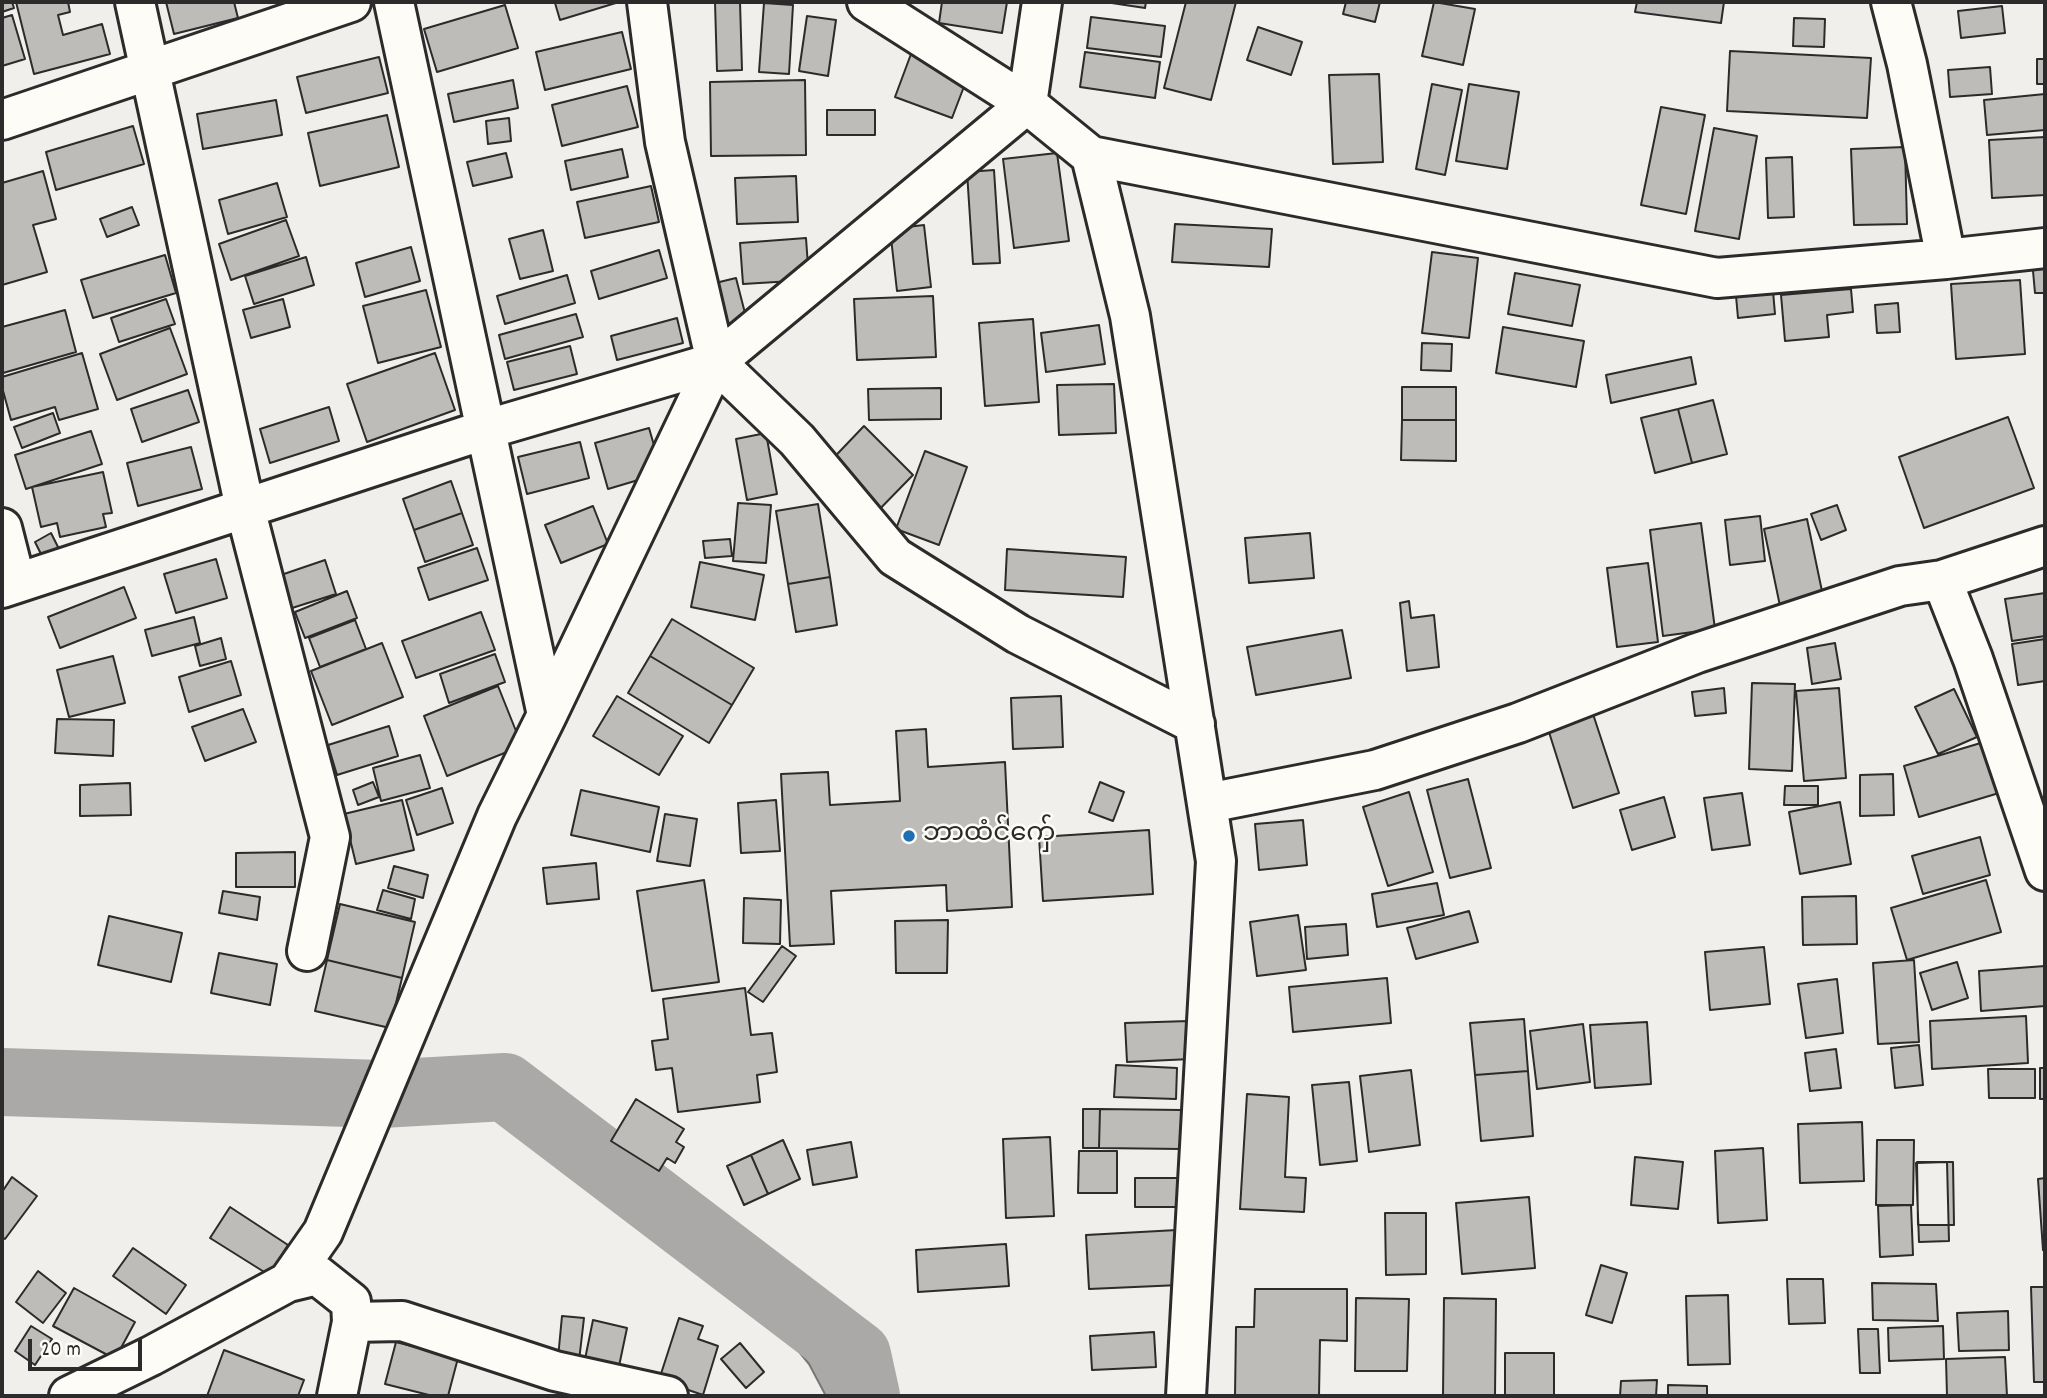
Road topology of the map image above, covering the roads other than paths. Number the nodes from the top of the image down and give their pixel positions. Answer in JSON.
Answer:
{"nodes":[{"id":1,"x":135,"y":2,"type":"edge"},
{"id":2,"x":351,"y":2,"type":"edge"},
{"id":3,"x":394,"y":2,"type":"edge"},
{"id":4,"x":647,"y":2,"type":"edge"},
{"id":5,"x":867,"y":2,"type":"edge"},
{"id":6,"x":1042,"y":2,"type":"edge"},
{"id":7,"x":1891,"y":2,"type":"edge"},
{"id":8,"x":149,"y":70,"type":"junction"},
{"id":9,"x":1027,"y":104,"type":"junction"},
{"id":10,"x":2,"y":120,"type":"edge"},
{"id":11,"x":1091,"y":156,"type":"junction"},
{"id":12,"x":2045,"y":248,"type":"edge"},
{"id":13,"x":1946,"y":259,"type":"junction"},
{"id":14,"x":716,"y":362,"type":"junction"},
{"id":15,"x":484,"y":430,"type":"junction"},
{"id":16,"x":245,"y":508,"type":"junction"},
{"id":17,"x":2,"y":528,"type":"edge"},
{"id":18,"x":2045,"y":546,"type":"edge"},
{"id":19,"x":1942,"y":580,"type":"junction"},
{"id":20,"x":9,"y":585,"type":"edge"},
{"id":21,"x":547,"y":715,"type":"junction"},
{"id":22,"x":1195,"y":724,"type":"junction"},
{"id":23,"x":1208,"y":803,"type":"junction"},
{"id":24,"x":2045,"y":871,"type":"edge"},
{"id":25,"x":307,"y":951,"type":"dead end"},
{"id":26,"x":288,"y":1282,"type":"junction"},
{"id":27,"x":352,"y":1322,"type":"junction"},
{"id":28,"x":69,"y":1396,"type":"edge"},
{"id":29,"x":337,"y":1396,"type":"edge"},
{"id":30,"x":668,"y":1396,"type":"edge"},
{"id":31,"x":1186,"y":1396,"type":"edge"}],
"edges":[{"from":1,"to":8,"type":"street"},
{"from":2,"to":8,"type":"street"},
{"from":3,"to":15,"type":"street"},
{"from":4,"to":14,"type":"street"},
{"from":5,"to":9,"type":"street"},
{"from":6,"to":9,"type":"street"},
{"from":7,"to":13,"type":"street"},
{"from":8,"to":10,"type":"street"},
{"from":8,"to":16,"type":"street"},
{"from":9,"to":11,"type":"street"},
{"from":9,"to":14,"type":"street"},
{"from":11,"to":13,"type":"street"},
{"from":11,"to":22,"type":"street"},
{"from":12,"to":13,"type":"street"},
{"from":14,"to":15,"type":"street"},
{"from":14,"to":21,"type":"street"},
{"from":14,"to":22,"type":"street"},
{"from":15,"to":16,"type":"street"},
{"from":15,"to":21,"type":"street"},
{"from":16,"to":20,"type":"street"},
{"from":16,"to":25,"type":"street"},
{"from":17,"to":20,"type":"street"},
{"from":18,"to":19,"type":"street"},
{"from":19,"to":23,"type":"street"},
{"from":19,"to":24,"type":"street"},
{"from":21,"to":26,"type":"street"},
{"from":22,"to":23,"type":"street"},
{"from":23,"to":31,"type":"street"},
{"from":26,"to":27,"type":"street"},
{"from":26,"to":28,"type":"street"},
{"from":27,"to":29,"type":"street"},
{"from":27,"to":30,"type":"street"}]}
